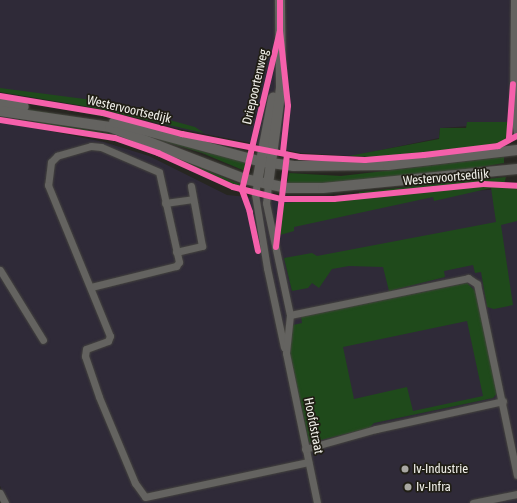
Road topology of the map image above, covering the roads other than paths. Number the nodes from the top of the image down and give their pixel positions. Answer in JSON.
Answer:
{"nodes":[{"id":1,"x":280,"y":0,"type":"edge"},
{"id":2,"x":514,"y":0,"type":"edge"},
{"id":3,"x":516,"y":101,"type":"edge"},
{"id":4,"x":0,"y":103,"type":"edge"},
{"id":5,"x":0,"y":110,"type":"edge"},
{"id":6,"x":517,"y":134,"type":"edge"},
{"id":7,"x":517,"y":150,"type":"edge"},
{"id":8,"x":267,"y":163,"type":"junction"},
{"id":9,"x":517,"y":169,"type":"edge"},
{"id":10,"x":257,"y":182,"type":"junction"},
{"id":11,"x":268,"y":185,"type":"junction"},
{"id":12,"x":191,"y":186,"type":"dead end"},
{"id":13,"x":193,"y":199,"type":"junction"},
{"id":14,"x":165,"y":203,"type":"junction"},
{"id":15,"x":276,"y":247,"type":"junction"},
{"id":16,"x":265,"y":250,"type":"junction"},
{"id":17,"x":176,"y":252,"type":"junction"},
{"id":18,"x":0,"y":270,"type":"edge"},
{"id":19,"x":91,"y":286,"type":"junction"},
{"id":20,"x":290,"y":315,"type":"junction"},
{"id":21,"x":43,"y":340,"type":"dead end"},
{"id":22,"x":286,"y":353,"type":"junction"},
{"id":23,"x":503,"y":401,"type":"junction"},
{"id":24,"x":305,"y":449,"type":"junction"},
{"id":25,"x":308,"y":462,"type":"junction"},
{"id":26,"x":517,"y":475,"type":"edge"},
{"id":27,"x":0,"y":492,"type":"edge"},
{"id":28,"x":517,"y":494,"type":"edge"},
{"id":29,"x":510,"y":499,"type":"edge"},
{"id":30,"x":147,"y":500,"type":"edge"},
{"id":31,"x":5,"y":503,"type":"edge"},
{"id":32,"x":317,"y":503,"type":"edge"},
{"id":33,"x":474,"y":503,"type":"edge"}],
"edges":[{"from":1,"to":8,"type":"main road","name":"Driepoortenweg"},
{"from":2,"to":3,"type":"street"},
{"from":3,"to":6,"type":"street"},
{"from":4,"to":8,"type":"main road","name":"Westervoortsedijk"},
{"from":5,"to":10,"type":"main road","name":"Westervoortsedijk"},
{"from":7,"to":8,"type":"main road","name":"Westervoortsedijk"},
{"from":8,"to":10,"type":"main road","name":"Driepoortenweg"},
{"from":8,"to":11,"type":"main road","name":"Driepoortenweg"},
{"from":9,"to":11,"type":"main road","name":"Westervoortsedijk"},
{"from":10,"to":11,"type":"main road","name":"Westervoortsedijk"},
{"from":10,"to":16,"type":"street"},
{"from":11,"to":15,"type":"street"},
{"from":12,"to":13,"type":"street"},
{"from":13,"to":14,"type":"street"},
{"from":13,"to":17,"type":"street"},
{"from":14,"to":17,"type":"street"},
{"from":14,"to":19,"type":"street"},
{"from":15,"to":16,"type":"street"},
{"from":15,"to":20,"type":"street","name":"Hoofdstraat"},
{"from":16,"to":22,"type":"street","name":"Hoofdstraat"},
{"from":17,"to":19,"type":"street"},
{"from":18,"to":21,"type":"street"},
{"from":19,"to":30,"type":"street"},
{"from":20,"to":22,"type":"street","name":"Hoofdstraat"},
{"from":20,"to":23,"type":"street"},
{"from":22,"to":24,"type":"street","name":"Hoofdstraat"},
{"from":23,"to":24,"type":"street"},
{"from":23,"to":26,"type":"street"},
{"from":24,"to":25,"type":"street","name":"Hoofdstraat"},
{"from":25,"to":30,"type":"street"},
{"from":25,"to":32,"type":"street","name":"Hoofdstraat"},
{"from":27,"to":31,"type":"street"},
{"from":28,"to":29,"type":"street"},
{"from":29,"to":33,"type":"street"}]}
